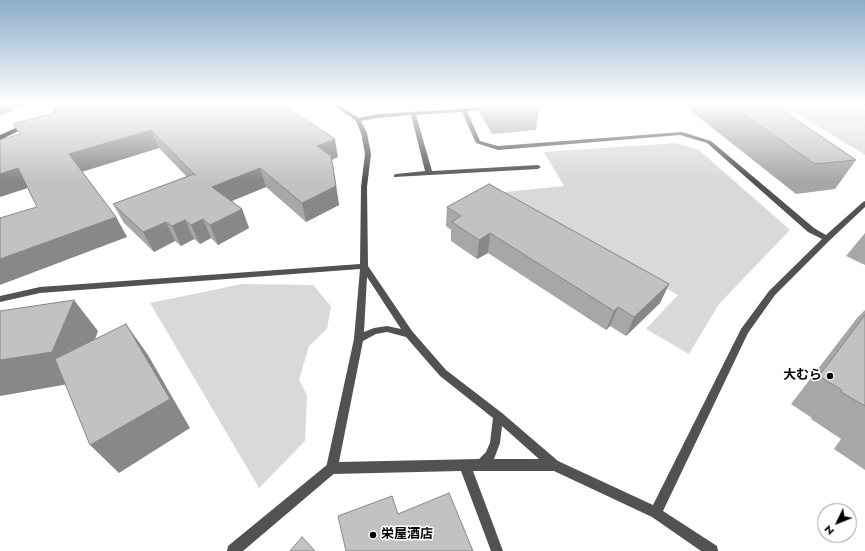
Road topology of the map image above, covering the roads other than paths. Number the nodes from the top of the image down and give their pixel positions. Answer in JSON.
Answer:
{"nodes":[{"id":1,"x":18,"y":130,"type":"edge"},
{"id":2,"x":362,"y":130,"type":"edge"},
{"id":3,"x":417,"y":130,"type":"edge"},
{"id":4,"x":473,"y":130,"type":"edge"},
{"id":5,"x":0,"y":138,"type":"edge"},
{"id":6,"x":538,"y":167,"type":"dead end"},
{"id":7,"x":429,"y":173,"type":"junction"},
{"id":8,"x":396,"y":176,"type":"dead end"},
{"id":9,"x":865,"y":203,"type":"edge"},
{"id":10,"x":827,"y":238,"type":"junction"},
{"id":11,"x":364,"y":266,"type":"junction"},
{"id":12,"x":0,"y":298,"type":"edge"},
{"id":13,"x":409,"y":334,"type":"junction"},
{"id":14,"x":359,"y":339,"type":"junction"},
{"id":15,"x":498,"y":416,"type":"junction"},
{"id":16,"x":482,"y":465,"type":"junction"},
{"id":17,"x":554,"y":465,"type":"junction"},
{"id":18,"x":466,"y":466,"type":"junction"},
{"id":19,"x":332,"y":468,"type":"junction"},
{"id":20,"x":656,"y":513,"type":"junction"},
{"id":21,"x":233,"y":551,"type":"edge"},
{"id":22,"x":497,"y":551,"type":"edge"},
{"id":23,"x":712,"y":551,"type":"edge"}],
"edges":[{"from":1,"to":5,"type":"main road"},
{"from":2,"to":11,"type":"street"},
{"from":3,"to":7,"type":"street"},
{"from":4,"to":10,"type":"street"},
{"from":6,"to":7,"type":"street"},
{"from":7,"to":8,"type":"street"},
{"from":9,"to":10,"type":"street"},
{"from":10,"to":20,"type":"street"},
{"from":11,"to":12,"type":"street"},
{"from":11,"to":13,"type":"street"},
{"from":11,"to":14,"type":"street"},
{"from":13,"to":14,"type":"street"},
{"from":13,"to":15,"type":"street"},
{"from":14,"to":19,"type":"street"},
{"from":15,"to":16,"type":"street"},
{"from":15,"to":17,"type":"street"},
{"from":16,"to":17,"type":"street"},
{"from":16,"to":18,"type":"street"},
{"from":17,"to":20,"type":"street"},
{"from":18,"to":19,"type":"street"},
{"from":18,"to":22,"type":"street"},
{"from":19,"to":21,"type":"street"},
{"from":20,"to":23,"type":"street"}]}
